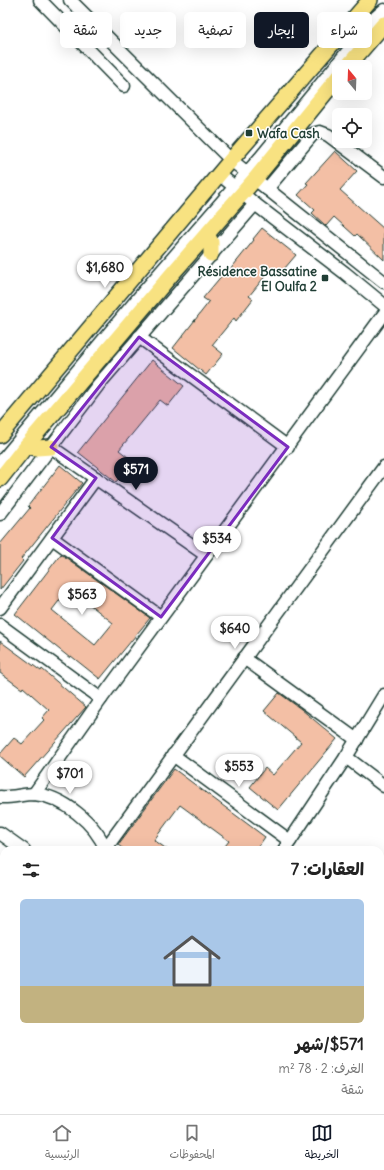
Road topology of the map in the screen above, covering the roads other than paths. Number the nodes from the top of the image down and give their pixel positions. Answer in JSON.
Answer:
{"nodes":[{"id":1,"x":40,"y":0,"type":"edge"},
{"id":2,"x":70,"y":0,"type":"edge"},
{"id":3,"x":370,"y":0,"type":"edge"},
{"id":4,"x":384,"y":3,"type":"edge"},
{"id":5,"x":384,"y":10,"type":"edge"},
{"id":6,"x":384,"y":24,"type":"edge"},
{"id":7,"x":352,"y":60,"type":"edge"},
{"id":8,"x":332,"y":84,"type":"edge"},
{"id":9,"x":124,"y":86,"type":"dead end"},
{"id":10,"x":231,"y":160,"type":"junction"},
{"id":11,"x":219,"y":174,"type":"junction"},
{"id":12,"x":249,"y":174,"type":"junction"},
{"id":13,"x":384,"y":178,"type":"edge"},
{"id":14,"x":236,"y":188,"type":"junction"},
{"id":15,"x":267,"y":189,"type":"junction"},
{"id":16,"x":255,"y":204,"type":"junction"},
{"id":17,"x":207,"y":234,"type":"junction"},
{"id":18,"x":211,"y":254,"type":"junction"},
{"id":19,"x":384,"y":282,"type":"edge"},
{"id":20,"x":384,"y":305,"type":"edge"},
{"id":21,"x":384,"y":314,"type":"edge"},
{"id":22,"x":139,"y":338,"type":"junction"},
{"id":23,"x":0,"y":435,"type":"edge"},
{"id":24,"x":26,"y":446,"type":"junction"},
{"id":25,"x":288,"y":446,"type":"junction"},
{"id":26,"x":52,"y":447,"type":"junction"},
{"id":27,"x":0,"y":456,"type":"edge"},
{"id":28,"x":0,"y":463,"type":"edge"},
{"id":29,"x":384,"y":467,"type":"edge"},
{"id":30,"x":96,"y":478,"type":"junction"},
{"id":31,"x":0,"y":479,"type":"edge"},
{"id":32,"x":0,"y":514,"type":"edge"},
{"id":33,"x":52,"y":538,"type":"junction"},
{"id":34,"x":206,"y":555,"type":"junction"},
{"id":35,"x":0,"y":608,"type":"edge"},
{"id":36,"x":161,"y":617,"type":"junction"},
{"id":37,"x":0,"y":625,"type":"edge"},
{"id":38,"x":244,"y":658,"type":"junction"},
{"id":39,"x":384,"y":695,"type":"edge"},
{"id":40,"x":101,"y":699,"type":"junction"},
{"id":41,"x":357,"y":740,"type":"junction"},
{"id":42,"x":173,"y":755,"type":"junction"},
{"id":43,"x":346,"y":757,"type":"junction"},
{"id":44,"x":384,"y":786,"type":"edge"},
{"id":45,"x":34,"y":794,"type":"junction"},
{"id":46,"x":0,"y":797,"type":"edge"},
{"id":47,"x":5,"y":841,"type":"edge"},
{"id":48,"x":287,"y":845,"type":"edge"},
{"id":49,"x":16,"y":846,"type":"edge"},
{"id":50,"x":104,"y":846,"type":"edge"},
{"id":51,"x":108,"y":846,"type":"edge"}],
"edges":[{"from":1,"to":9,"type":"street"},
{"from":2,"to":10,"type":"street"},
{"from":3,"to":10,"type":"main road"},
{"from":4,"to":12,"type":"street"},
{"from":5,"to":12,"type":"street"},
{"from":6,"to":7,"type":"main road"},
{"from":8,"to":12,"type":"main road"},
{"from":10,"to":11,"type":"main road"},
{"from":10,"to":12,"type":"street"},
{"from":11,"to":14,"type":"street"},
{"from":11,"to":23,"type":"main road"},
{"from":12,"to":14,"type":"main road"},
{"from":12,"to":15,"type":"street"},
{"from":13,"to":15,"type":"street"},
{"from":14,"to":16,"type":"street"},
{"from":14,"to":17,"type":"main road"},
{"from":14,"to":27,"type":"street"},
{"from":14,"to":28,"type":"street"},
{"from":15,"to":19,"type":"street"},
{"from":16,"to":18,"type":"street"},
{"from":16,"to":20,"type":"street"},
{"from":17,"to":18,"type":"main road"},
{"from":17,"to":24,"type":"main road"},
{"from":18,"to":22,"type":"street"},
{"from":21,"to":25,"type":"street"},
{"from":22,"to":25,"type":"street"},
{"from":22,"to":26,"type":"street"},
{"from":24,"to":26,"type":"main road"},
{"from":24,"to":31,"type":"main road"},
{"from":25,"to":34,"type":"street"},
{"from":26,"to":30,"type":"street"},
{"from":26,"to":32,"type":"street"},
{"from":29,"to":38,"type":"street"},
{"from":30,"to":33,"type":"street"},
{"from":30,"to":34,"type":"street"},
{"from":33,"to":35,"type":"street"},
{"from":33,"to":36,"type":"street"},
{"from":34,"to":36,"type":"street"},
{"from":36,"to":40,"type":"street"},
{"from":37,"to":40,"type":"street"},
{"from":38,"to":41,"type":"street"},
{"from":38,"to":42,"type":"street"},
{"from":39,"to":41,"type":"street"},
{"from":40,"to":45,"type":"street"},
{"from":41,"to":43,"type":"street"},
{"from":42,"to":48,"type":"street"},
{"from":42,"to":51,"type":"street"},
{"from":43,"to":44,"type":"street"},
{"from":43,"to":48,"type":"street"},
{"from":45,"to":46,"type":"street"},
{"from":45,"to":50,"type":"street"},
{"from":47,"to":49,"type":"street"}]}
